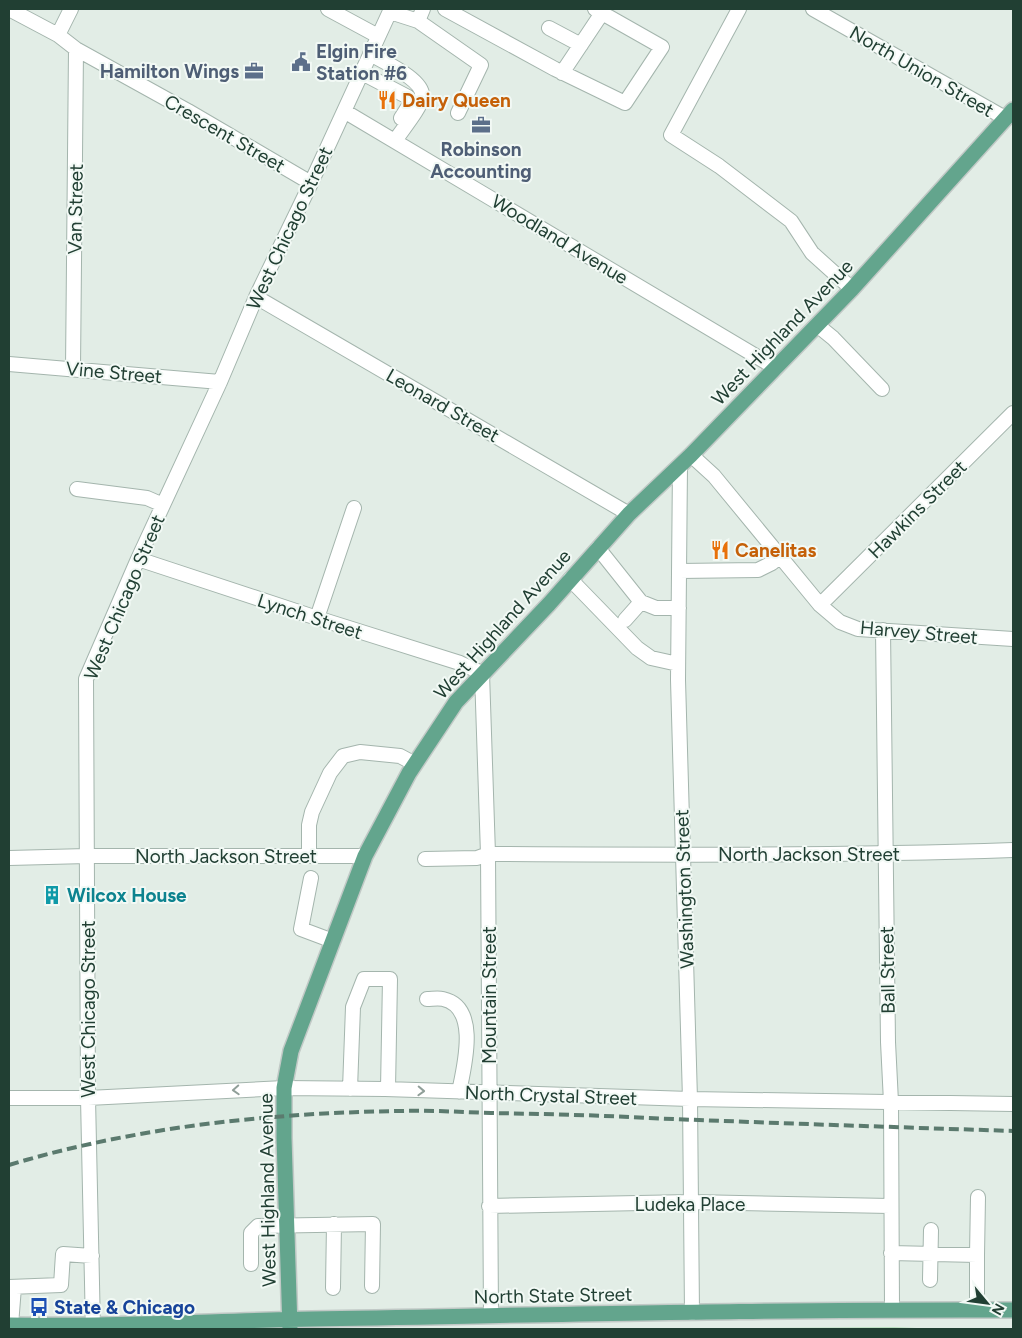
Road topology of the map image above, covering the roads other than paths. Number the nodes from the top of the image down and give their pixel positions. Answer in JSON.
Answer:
{"nodes":[{"id":1,"x":9,"y":9,"type":"edge"},
{"id":2,"x":71,"y":9,"type":"edge"},
{"id":3,"x":328,"y":9,"type":"edge"},
{"id":4,"x":445,"y":9,"type":"edge"},
{"id":5,"x":739,"y":9,"type":"edge"},
{"id":6,"x":813,"y":9,"type":"edge"},
{"id":7,"x":390,"y":10,"type":"edge"},
{"id":8,"x":600,"y":10,"type":"edge"},
{"id":9,"x":420,"y":15,"type":"edge"},
{"id":10,"x":549,"y":28,"type":"dead end"},
{"id":11,"x":58,"y":35,"type":"junction"},
{"id":12,"x":378,"y":36,"type":"junction"},
{"id":13,"x":581,"y":45,"type":"junction"},
{"id":14,"x":76,"y":49,"type":"junction"},
{"id":15,"x":370,"y":54,"type":"junction"},
{"id":16,"x":362,"y":73,"type":"junction"},
{"id":17,"x":562,"y":73,"type":"junction"},
{"id":18,"x":344,"y":111,"type":"junction"},
{"id":19,"x":458,"y":113,"type":"dead end"},
{"id":20,"x":1009,"y":114,"type":"edge"},
{"id":21,"x":392,"y":139,"type":"junction"},
{"id":22,"x":311,"y":183,"type":"junction"},
{"id":23,"x":852,"y":289,"type":"junction"},
{"id":24,"x":256,"y":297,"type":"junction"},
{"id":25,"x":817,"y":325,"type":"junction"},
{"id":26,"x":9,"y":364,"type":"edge"},
{"id":27,"x":73,"y":368,"type":"junction"},
{"id":28,"x":776,"y":368,"type":"junction"},
{"id":29,"x":220,"y":382,"type":"junction"},
{"id":30,"x":882,"y":389,"type":"dead end"},
{"id":31,"x":1013,"y":413,"type":"edge"},
{"id":32,"x":692,"y":455,"type":"junction"},
{"id":33,"x":680,"y":466,"type":"junction"},
{"id":34,"x":77,"y":489,"type":"dead end"},
{"id":35,"x":163,"y":505,"type":"junction"},
{"id":36,"x":354,"y":508,"type":"dead end"},
{"id":37,"x":629,"y":514,"type":"junction"},
{"id":38,"x":598,"y":548,"type":"junction"},
{"id":39,"x":780,"y":556,"type":"junction"},
{"id":40,"x":138,"y":559,"type":"junction"},
{"id":41,"x":679,"y":571,"type":"junction"},
{"id":42,"x":570,"y":580,"type":"junction"},
{"id":43,"x":641,"y":602,"type":"junction"},
{"id":44,"x":820,"y":605,"type":"junction"},
{"id":45,"x":678,"y":608,"type":"junction"},
{"id":46,"x":317,"y":618,"type":"junction"},
{"id":47,"x":625,"y":620,"type":"dead end"},
{"id":48,"x":883,"y":630,"type":"junction"},
{"id":49,"x":1013,"y":640,"type":"edge"},
{"id":50,"x":678,"y":664,"type":"junction"},
{"id":51,"x":482,"y":673,"type":"junction"},
{"id":52,"x":415,"y":764,"type":"junction"},
{"id":53,"x":1013,"y":850,"type":"edge"},
{"id":54,"x":488,"y":854,"type":"junction"},
{"id":55,"x":885,"y":854,"type":"junction"},
{"id":56,"x":683,"y":855,"type":"junction"},
{"id":57,"x":87,"y":856,"type":"junction"},
{"id":58,"x":309,"y":856,"type":"junction"},
{"id":59,"x":365,"y":856,"type":"junction"},
{"id":60,"x":9,"y":858,"type":"edge"},
{"id":61,"x":425,"y":859,"type":"dead end"},
{"id":62,"x":311,"y":878,"type":"dead end"},
{"id":63,"x":333,"y":941,"type":"junction"},
{"id":64,"x":427,"y":998,"type":"dead end"},
{"id":65,"x":284,"y":1088,"type":"junction"},
{"id":66,"x":350,"y":1089,"type":"junction"},
{"id":67,"x":388,"y":1089,"type":"junction"},
{"id":68,"x":459,"y":1092,"type":"junction"},
{"id":69,"x":489,"y":1093,"type":"junction"},
{"id":70,"x":9,"y":1098,"type":"edge"},
{"id":71,"x":88,"y":1098,"type":"junction"},
{"id":72,"x":690,"y":1099,"type":"junction"},
{"id":73,"x":891,"y":1102,"type":"junction"},
{"id":74,"x":1013,"y":1104,"type":"edge"},
{"id":75,"x":978,"y":1197,"type":"dead end"},
{"id":76,"x":691,"y":1202,"type":"junction"},
{"id":77,"x":489,"y":1206,"type":"junction"},
{"id":78,"x":890,"y":1206,"type":"junction"},
{"id":79,"x":334,"y":1224,"type":"junction"},
{"id":80,"x":287,"y":1225,"type":"junction"},
{"id":81,"x":931,"y":1230,"type":"dead end"},
{"id":82,"x":891,"y":1253,"type":"junction"},
{"id":83,"x":930,"y":1254,"type":"junction"},
{"id":84,"x":977,"y":1255,"type":"junction"},
{"id":85,"x":92,"y":1256,"type":"junction"},
{"id":86,"x":251,"y":1264,"type":"dead end"},
{"id":87,"x":930,"y":1280,"type":"dead end"},
{"id":88,"x":372,"y":1286,"type":"dead end"},
{"id":89,"x":11,"y":1287,"type":"edge"},
{"id":90,"x":333,"y":1288,"type":"dead end"},
{"id":91,"x":892,"y":1310,"type":"junction"},
{"id":92,"x":977,"y":1310,"type":"junction"},
{"id":93,"x":1013,"y":1310,"type":"edge"},
{"id":94,"x":692,"y":1313,"type":"junction"},
{"id":95,"x":491,"y":1316,"type":"junction"},
{"id":96,"x":290,"y":1324,"type":"edge"},
{"id":97,"x":10,"y":1325,"type":"edge"},
{"id":98,"x":93,"y":1328,"type":"edge"}],
"edges":[{"from":1,"to":11,"type":"street","name":"Crescent Street"},
{"from":2,"to":11,"type":"street"},
{"from":3,"to":12,"type":"street"},
{"from":4,"to":17,"type":"street"},
{"from":5,"to":23,"type":"street"},
{"from":6,"to":20,"type":"street","name":"North Union Street"},
{"from":7,"to":9,"type":"street"},
{"from":7,"to":12,"type":"street","name":"West Chicago Street"},
{"from":8,"to":13,"type":"street"},
{"from":8,"to":17,"type":"street"},
{"from":9,"to":19,"type":"street"},
{"from":10,"to":13,"type":"street"},
{"from":11,"to":14,"type":"street","name":"Crescent Street"},
{"from":12,"to":15,"type":"street","name":"West Chicago Street"},
{"from":13,"to":17,"type":"street"},
{"from":14,"to":22,"type":"street","name":"Crescent Street"},
{"from":14,"to":27,"type":"street","name":"Van Street"},
{"from":15,"to":16,"type":"street","name":"West Chicago Street"},
{"from":15,"to":21,"type":"street"},
{"from":16,"to":18,"type":"street","name":"West Chicago Street"},
{"from":16,"to":21,"type":"street"},
{"from":18,"to":21,"type":"street","name":"Woodland Avenue"},
{"from":18,"to":22,"type":"street","name":"West Chicago Street"},
{"from":20,"to":23,"type":"main road","name":"West Highland Avenue"},
{"from":21,"to":28,"type":"street","name":"Woodland Avenue"},
{"from":22,"to":24,"type":"street","name":"West Chicago Street"},
{"from":23,"to":25,"type":"main road","name":"West Highland Avenue"},
{"from":24,"to":29,"type":"street","name":"West Chicago Street"},
{"from":24,"to":37,"type":"street","name":"Leonard Street"},
{"from":25,"to":28,"type":"main road","name":"West Highland Avenue"},
{"from":25,"to":30,"type":"street"},
{"from":26,"to":27,"type":"street","name":"Vine Street"},
{"from":27,"to":29,"type":"street","name":"Vine Street"},
{"from":28,"to":32,"type":"main road","name":"West Highland Avenue"},
{"from":29,"to":35,"type":"street","name":"West Chicago Street"},
{"from":31,"to":44,"type":"street","name":"Hawkins Street"},
{"from":32,"to":33,"type":"main road","name":"West Highland Avenue"},
{"from":32,"to":39,"type":"street","name":"Harvey Street"},
{"from":33,"to":37,"type":"main road","name":"West Highland Avenue"},
{"from":33,"to":41,"type":"street","name":"Washington Street"},
{"from":34,"to":35,"type":"street"},
{"from":35,"to":40,"type":"street","name":"West Chicago Street"},
{"from":36,"to":46,"type":"street"},
{"from":37,"to":38,"type":"main road","name":"West Highland Avenue"},
{"from":38,"to":42,"type":"main road","name":"West Highland Avenue"},
{"from":38,"to":43,"type":"street"},
{"from":39,"to":41,"type":"street"},
{"from":39,"to":44,"type":"street","name":"Harvey Street"},
{"from":40,"to":46,"type":"street","name":"Lynch Street"},
{"from":40,"to":57,"type":"street","name":"West Chicago Street"},
{"from":41,"to":45,"type":"street","name":"Washington Street"},
{"from":42,"to":50,"type":"street"},
{"from":42,"to":51,"type":"main road","name":"West Highland Avenue"},
{"from":43,"to":45,"type":"street"},
{"from":43,"to":47,"type":"street"},
{"from":44,"to":48,"type":"street","name":"Harvey Street"},
{"from":45,"to":50,"type":"street","name":"Washington Street"},
{"from":46,"to":51,"type":"street","name":"Lynch Street"},
{"from":48,"to":49,"type":"street","name":"Harvey Street"},
{"from":48,"to":55,"type":"street","name":"Ball Street"},
{"from":50,"to":56,"type":"street","name":"Washington Street"},
{"from":51,"to":52,"type":"main road","name":"West Highland Avenue"},
{"from":51,"to":54,"type":"street","name":"Mountain Street"},
{"from":52,"to":58,"type":"street"},
{"from":52,"to":59,"type":"main road","name":"West Highland Avenue"},
{"from":53,"to":55,"type":"street","name":"North Jackson Street"},
{"from":54,"to":56,"type":"street","name":"North Jackson Street"},
{"from":54,"to":61,"type":"street","name":"North Jackson Street"},
{"from":54,"to":69,"type":"street","name":"Mountain Street"},
{"from":55,"to":56,"type":"street","name":"North Jackson Street"},
{"from":55,"to":73,"type":"street","name":"Ball Street"},
{"from":56,"to":72,"type":"street","name":"Washington Street"},
{"from":57,"to":58,"type":"street","name":"North Jackson Street"},
{"from":57,"to":60,"type":"street","name":"North Jackson Street"},
{"from":57,"to":71,"type":"street","name":"West Chicago Street"},
{"from":58,"to":59,"type":"street","name":"North Jackson Street"},
{"from":59,"to":63,"type":"main road","name":"West Highland Avenue"},
{"from":62,"to":63,"type":"street"},
{"from":63,"to":65,"type":"main road","name":"West Highland Avenue"},
{"from":64,"to":68,"type":"street"},
{"from":65,"to":66,"type":"street","name":"North Crystal Street"},
{"from":65,"to":71,"type":"street","name":"North Crystal Street","one_way":true},
{"from":65,"to":80,"type":"main road","name":"West Highland Avenue"},
{"from":66,"to":67,"type":"street","name":"North Crystal Street"},
{"from":66,"to":67,"type":"street"},
{"from":67,"to":68,"type":"street","name":"North Crystal Street","one_way":true},
{"from":68,"to":69,"type":"street","name":"North Crystal Street"},
{"from":69,"to":72,"type":"street","name":"North Crystal Street"},
{"from":69,"to":77,"type":"street","name":"Mountain Street"},
{"from":70,"to":71,"type":"street","name":"North Crystal Street"},
{"from":71,"to":85,"type":"street","name":"West Chicago Street"},
{"from":72,"to":73,"type":"street","name":"North Crystal Street"},
{"from":72,"to":76,"type":"street","name":"Washington Street"},
{"from":73,"to":74,"type":"street","name":"North Crystal Street"},
{"from":73,"to":78,"type":"street","name":"Ball Street"},
{"from":75,"to":84,"type":"street"},
{"from":76,"to":77,"type":"street","name":"Ludeka Place"},
{"from":76,"to":78,"type":"street","name":"Ludeka Place"},
{"from":76,"to":94,"type":"street","name":"Washington Street"},
{"from":77,"to":95,"type":"street","name":"Mountain Street"},
{"from":78,"to":82,"type":"street","name":"Ball Street"},
{"from":79,"to":80,"type":"street"},
{"from":79,"to":88,"type":"street"},
{"from":79,"to":90,"type":"street"},
{"from":80,"to":86,"type":"street"},
{"from":80,"to":96,"type":"main road","name":"West Highland Avenue"},
{"from":81,"to":83,"type":"street"},
{"from":82,"to":83,"type":"street"},
{"from":82,"to":91,"type":"street","name":"Ball Street"},
{"from":83,"to":84,"type":"street"},
{"from":83,"to":87,"type":"street"},
{"from":84,"to":92,"type":"street"},
{"from":85,"to":89,"type":"street"},
{"from":85,"to":98,"type":"street","name":"West Chicago Street"},
{"from":89,"to":97,"type":"street"},
{"from":91,"to":92,"type":"main road","name":"North State Street"},
{"from":91,"to":94,"type":"main road","name":"North State Street"},
{"from":92,"to":93,"type":"main road","name":"North State Street"},
{"from":94,"to":95,"type":"main road","name":"North State Street"},
{"from":95,"to":96,"type":"main road","name":"North State Street"},
{"from":96,"to":98,"type":"main road","name":"North State Street"},
{"from":97,"to":98,"type":"main road","name":"North State Street"}]}
